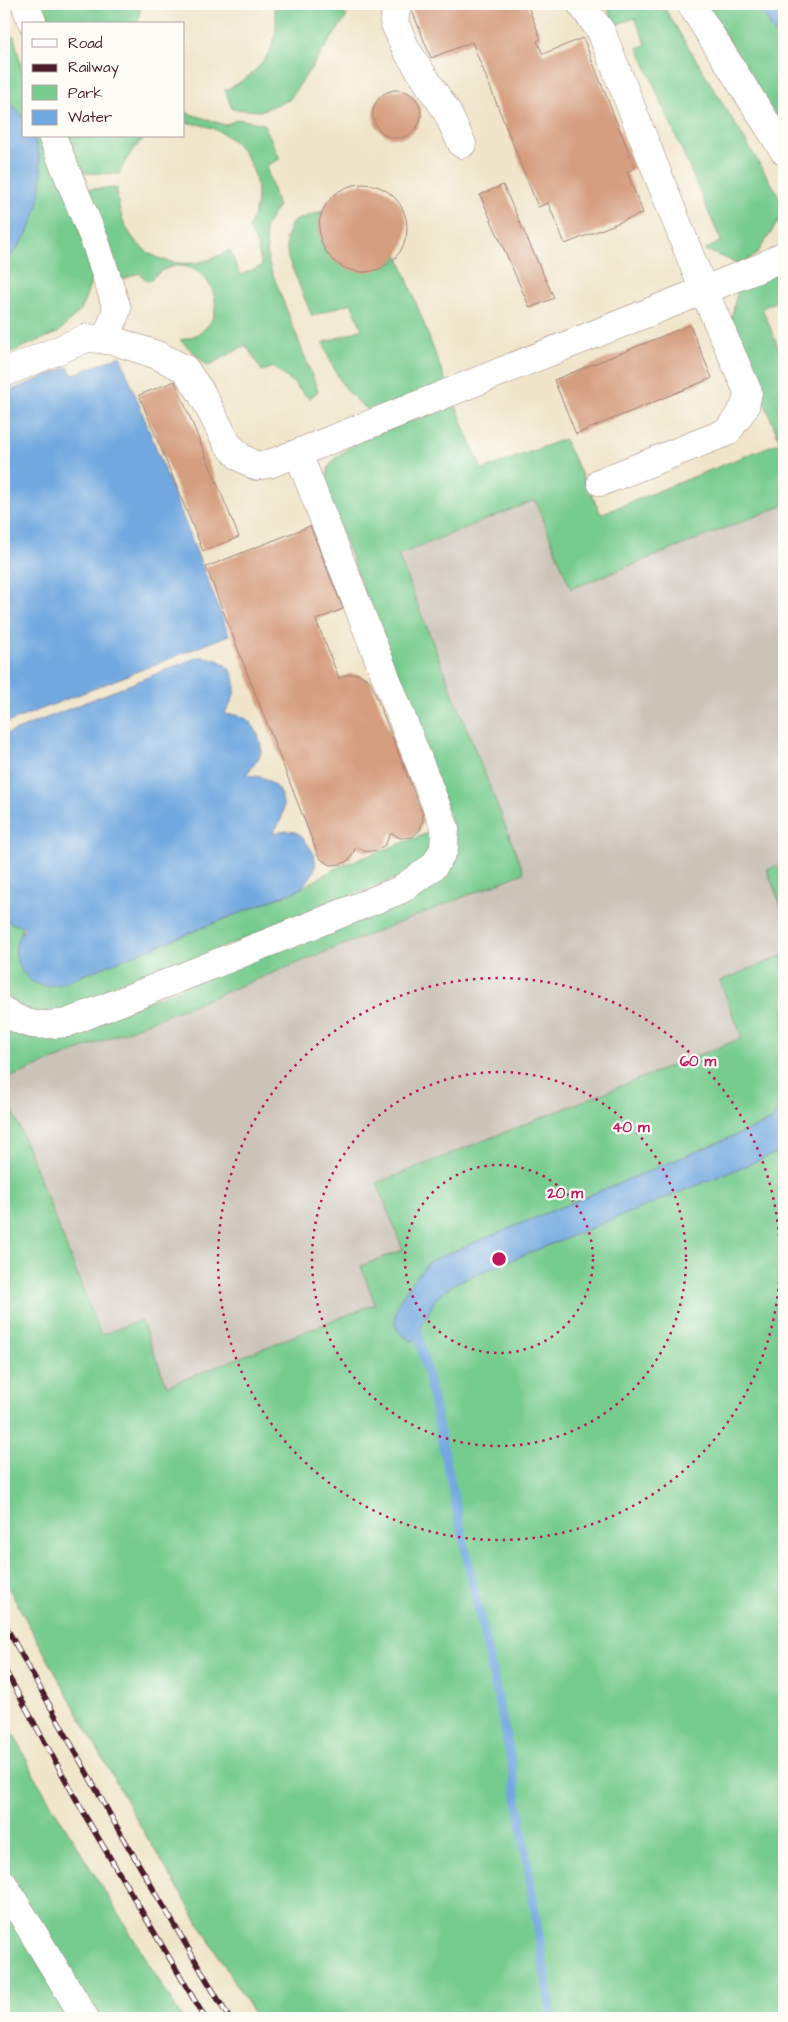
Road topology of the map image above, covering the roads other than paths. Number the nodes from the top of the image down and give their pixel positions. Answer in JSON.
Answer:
{"nodes":[{"id":1,"x":25,"y":4,"type":"edge"},
{"id":2,"x":397,"y":4,"type":"edge"},
{"id":3,"x":581,"y":4,"type":"edge"},
{"id":4,"x":691,"y":4,"type":"edge"},
{"id":5,"x":32,"y":22,"type":"edge"},
{"id":6,"x":53,"y":138,"type":"edge"},
{"id":7,"x":462,"y":144,"type":"dead end"},
{"id":8,"x":784,"y":151,"type":"edge"},
{"id":9,"x":784,"y":255,"type":"edge"},
{"id":10,"x":704,"y":291,"type":"junction"},
{"id":11,"x":106,"y":340,"type":"junction"},
{"id":12,"x":4,"y":373,"type":"edge"},
{"id":13,"x":298,"y":453,"type":"junction"},
{"id":14,"x":601,"y":482,"type":"dead end"},
{"id":15,"x":4,"y":1011,"type":"edge"},
{"id":16,"x":4,"y":1885,"type":"edge"},
{"id":17,"x":85,"y":2018,"type":"edge"}],
"edges":[{"from":1,"to":5,"type":"street"},
{"from":2,"to":7,"type":"street"},
{"from":3,"to":10,"type":"street"},
{"from":4,"to":8,"type":"street"},
{"from":6,"to":11,"type":"street"},
{"from":9,"to":10,"type":"street"},
{"from":10,"to":13,"type":"street"},
{"from":10,"to":14,"type":"street"},
{"from":11,"to":12,"type":"street"},
{"from":11,"to":13,"type":"street"},
{"from":13,"to":15,"type":"street"},
{"from":16,"to":17,"type":"street"}]}
